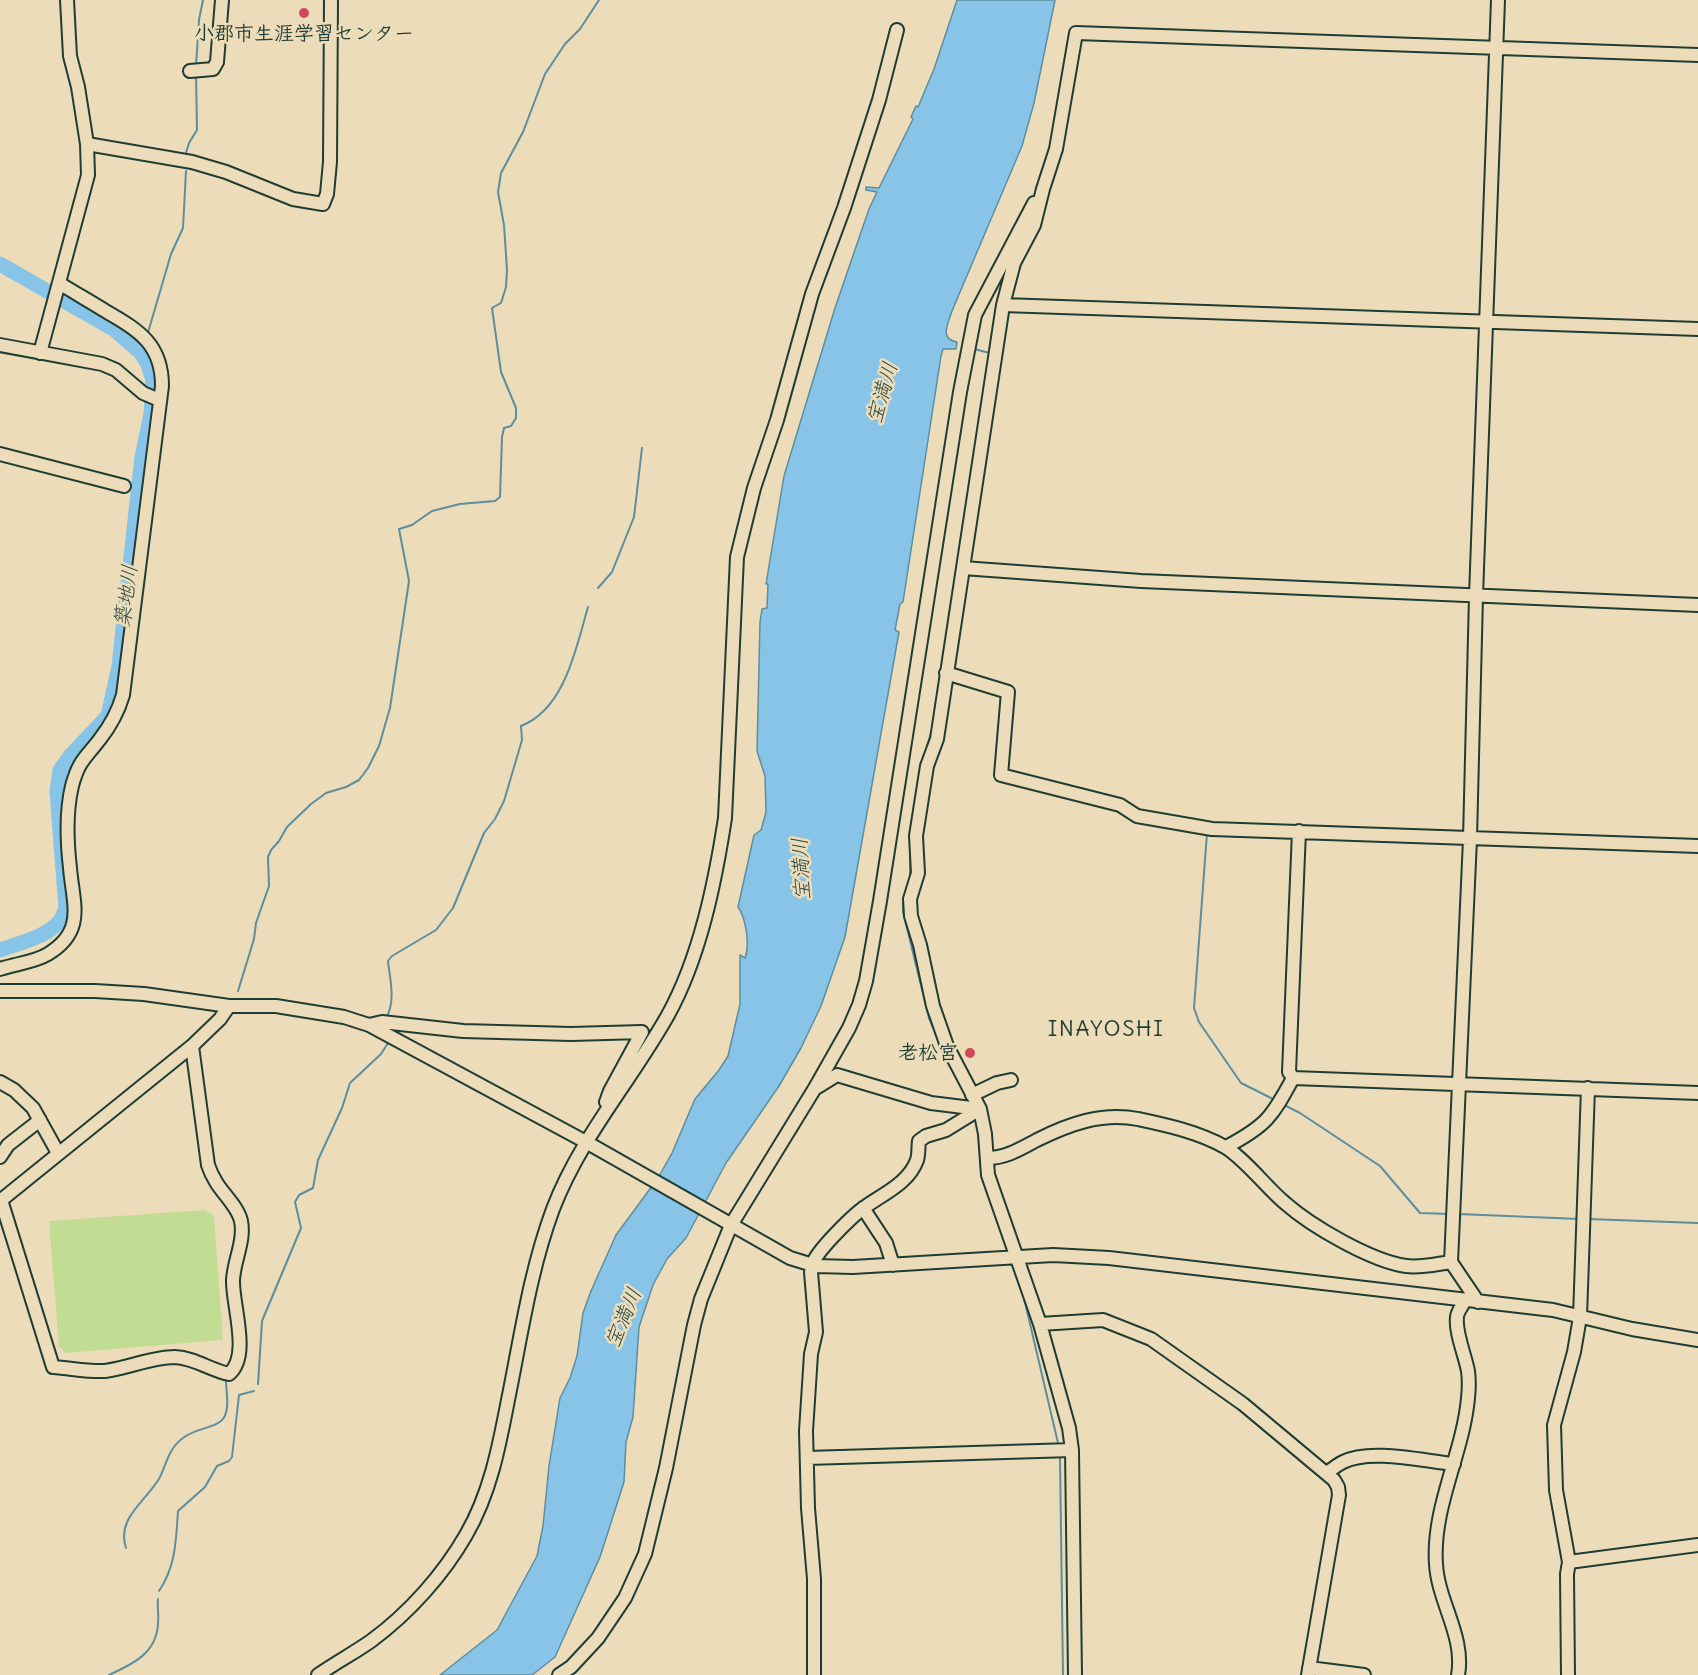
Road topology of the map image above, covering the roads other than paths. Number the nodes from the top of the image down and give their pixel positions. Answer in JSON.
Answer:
{"nodes":[{"id":1,"x":67,"y":0,"type":"edge"},
{"id":2,"x":222,"y":0,"type":"edge"},
{"id":3,"x":331,"y":0,"type":"edge"},
{"id":4,"x":1498,"y":0,"type":"edge"},
{"id":5,"x":897,"y":30,"type":"dead end"},
{"id":6,"x":1496,"y":48,"type":"junction"},
{"id":7,"x":1698,"y":55,"type":"edge"},
{"id":8,"x":190,"y":71,"type":"dead end"},
{"id":9,"x":87,"y":144,"type":"junction"},
{"id":10,"x":1043,"y":189,"type":"junction"},
{"id":11,"x":59,"y":284,"type":"junction"},
{"id":12,"x":1003,"y":305,"type":"junction"},
{"id":13,"x":1486,"y":322,"type":"junction"},
{"id":14,"x":1698,"y":329,"type":"edge"},
{"id":15,"x":0,"y":345,"type":"edge"},
{"id":16,"x":40,"y":353,"type":"junction"},
{"id":17,"x":157,"y":399,"type":"dead end"},
{"id":18,"x":0,"y":454,"type":"edge"},
{"id":19,"x":124,"y":486,"type":"dead end"},
{"id":20,"x":963,"y":568,"type":"junction"},
{"id":21,"x":1476,"y":596,"type":"junction"},
{"id":22,"x":1698,"y":604,"type":"edge"},
{"id":23,"x":946,"y":673,"type":"junction"},
{"id":24,"x":1299,"y":831,"type":"junction"},
{"id":25,"x":1470,"y":839,"type":"junction"},
{"id":26,"x":1698,"y":846,"type":"edge"},
{"id":27,"x":0,"y":969,"type":"edge"},
{"id":28,"x":0,"y":991,"type":"edge"},
{"id":29,"x":229,"y":1006,"type":"junction"},
{"id":30,"x":369,"y":1025,"type":"junction"},
{"id":31,"x":192,"y":1046,"type":"junction"},
{"id":32,"x":837,"y":1050,"type":"junction"},
{"id":33,"x":837,"y":1075,"type":"junction"},
{"id":34,"x":1293,"y":1078,"type":"junction"},
{"id":35,"x":1011,"y":1080,"type":"dead end"},
{"id":36,"x":0,"y":1082,"type":"edge"},
{"id":37,"x":1458,"y":1084,"type":"junction"},
{"id":38,"x":815,"y":1088,"type":"junction"},
{"id":39,"x":1588,"y":1088,"type":"junction"},
{"id":40,"x":1698,"y":1093,"type":"edge"},
{"id":41,"x":972,"y":1095,"type":"junction"},
{"id":42,"x":980,"y":1109,"type":"junction"},
{"id":43,"x":602,"y":1118,"type":"junction"},
{"id":44,"x":40,"y":1120,"type":"junction"},
{"id":45,"x":590,"y":1144,"type":"junction"},
{"id":46,"x":1226,"y":1147,"type":"junction"},
{"id":47,"x":58,"y":1153,"type":"junction"},
{"id":48,"x":0,"y":1156,"type":"edge"},
{"id":49,"x":987,"y":1158,"type":"junction"},
{"id":50,"x":0,"y":1200,"type":"edge"},
{"id":51,"x":863,"y":1208,"type":"junction"},
{"id":52,"x":725,"y":1222,"type":"junction"},
{"id":53,"x":1018,"y":1257,"type":"junction"},
{"id":54,"x":1451,"y":1262,"type":"junction"},
{"id":55,"x":893,"y":1265,"type":"junction"},
{"id":56,"x":1471,"y":1301,"type":"junction"},
{"id":57,"x":1580,"y":1317,"type":"junction"},
{"id":58,"x":1040,"y":1324,"type":"junction"},
{"id":59,"x":1698,"y":1340,"type":"edge"},
{"id":60,"x":1071,"y":1450,"type":"junction"},
{"id":61,"x":807,"y":1458,"type":"junction"},
{"id":62,"x":1454,"y":1464,"type":"junction"},
{"id":63,"x":1327,"y":1473,"type":"junction"},
{"id":64,"x":1698,"y":1545,"type":"edge"},
{"id":65,"x":1569,"y":1562,"type":"junction"},
{"id":66,"x":1308,"y":1671,"type":"edge"},
{"id":67,"x":318,"y":1675,"type":"edge"},
{"id":68,"x":560,"y":1675,"type":"edge"},
{"id":69,"x":814,"y":1675,"type":"edge"},
{"id":70,"x":1075,"y":1675,"type":"edge"},
{"id":71,"x":1364,"y":1675,"type":"edge"},
{"id":72,"x":1458,"y":1675,"type":"edge"},
{"id":73,"x":1568,"y":1675,"type":"edge"}],
"edges":[{"from":1,"to":9,"type":"street"},
{"from":2,"to":8,"type":"street"},
{"from":3,"to":9,"type":"street"},
{"from":4,"to":6,"type":"street"},
{"from":5,"to":43,"type":"street"},
{"from":6,"to":7,"type":"street"},
{"from":6,"to":10,"type":"street"},
{"from":6,"to":13,"type":"street"},
{"from":9,"to":11,"type":"street"},
{"from":10,"to":12,"type":"street"},
{"from":10,"to":32,"type":"street"},
{"from":11,"to":16,"type":"street"},
{"from":11,"to":27,"type":"street"},
{"from":12,"to":13,"type":"street"},
{"from":12,"to":20,"type":"street"},
{"from":13,"to":14,"type":"street"},
{"from":13,"to":21,"type":"street"},
{"from":15,"to":16,"type":"street"},
{"from":16,"to":17,"type":"street"},
{"from":18,"to":19,"type":"street"},
{"from":20,"to":21,"type":"street"},
{"from":20,"to":23,"type":"street"},
{"from":21,"to":22,"type":"street"},
{"from":21,"to":25,"type":"street"},
{"from":23,"to":24,"type":"street"},
{"from":23,"to":41,"type":"street"},
{"from":24,"to":25,"type":"street"},
{"from":24,"to":34,"type":"street"},
{"from":25,"to":26,"type":"street"},
{"from":25,"to":37,"type":"street"},
{"from":28,"to":29,"type":"street"},
{"from":29,"to":30,"type":"street"},
{"from":29,"to":31,"type":"street"},
{"from":30,"to":43,"type":"street"},
{"from":30,"to":45,"type":"street"},
{"from":31,"to":47,"type":"street"},
{"from":31,"to":50,"type":"street"},
{"from":32,"to":33,"type":"street"},
{"from":32,"to":38,"type":"street"},
{"from":33,"to":38,"type":"street"},
{"from":33,"to":42,"type":"street"},
{"from":34,"to":37,"type":"street"},
{"from":34,"to":46,"type":"street"},
{"from":35,"to":41,"type":"street"},
{"from":36,"to":44,"type":"street"},
{"from":37,"to":39,"type":"street"},
{"from":37,"to":54,"type":"street"},
{"from":38,"to":52,"type":"street"},
{"from":39,"to":40,"type":"street"},
{"from":39,"to":57,"type":"street"},
{"from":41,"to":42,"type":"street"},
{"from":42,"to":49,"type":"street"},
{"from":42,"to":51,"type":"street"},
{"from":43,"to":45,"type":"street"},
{"from":44,"to":47,"type":"street"},
{"from":44,"to":48,"type":"street"},
{"from":45,"to":52,"type":"street"},
{"from":45,"to":67,"type":"street"},
{"from":46,"to":49,"type":"street"},
{"from":46,"to":54,"type":"street"},
{"from":47,"to":50,"type":"street"},
{"from":49,"to":53,"type":"street"},
{"from":51,"to":55,"type":"street"},
{"from":51,"to":61,"type":"street"},
{"from":52,"to":55,"type":"street"},
{"from":52,"to":68,"type":"street"},
{"from":53,"to":55,"type":"street"},
{"from":53,"to":56,"type":"street"},
{"from":53,"to":58,"type":"street"},
{"from":54,"to":56,"type":"street"},
{"from":56,"to":57,"type":"street"},
{"from":56,"to":62,"type":"street"},
{"from":57,"to":59,"type":"street"},
{"from":57,"to":65,"type":"street"},
{"from":58,"to":60,"type":"street"},
{"from":58,"to":63,"type":"street"},
{"from":60,"to":61,"type":"street"},
{"from":60,"to":70,"type":"street"},
{"from":61,"to":69,"type":"street"},
{"from":62,"to":63,"type":"street"},
{"from":62,"to":72,"type":"street"},
{"from":63,"to":66,"type":"street"},
{"from":64,"to":65,"type":"street"},
{"from":65,"to":73,"type":"street"},
{"from":66,"to":71,"type":"street"}]}
